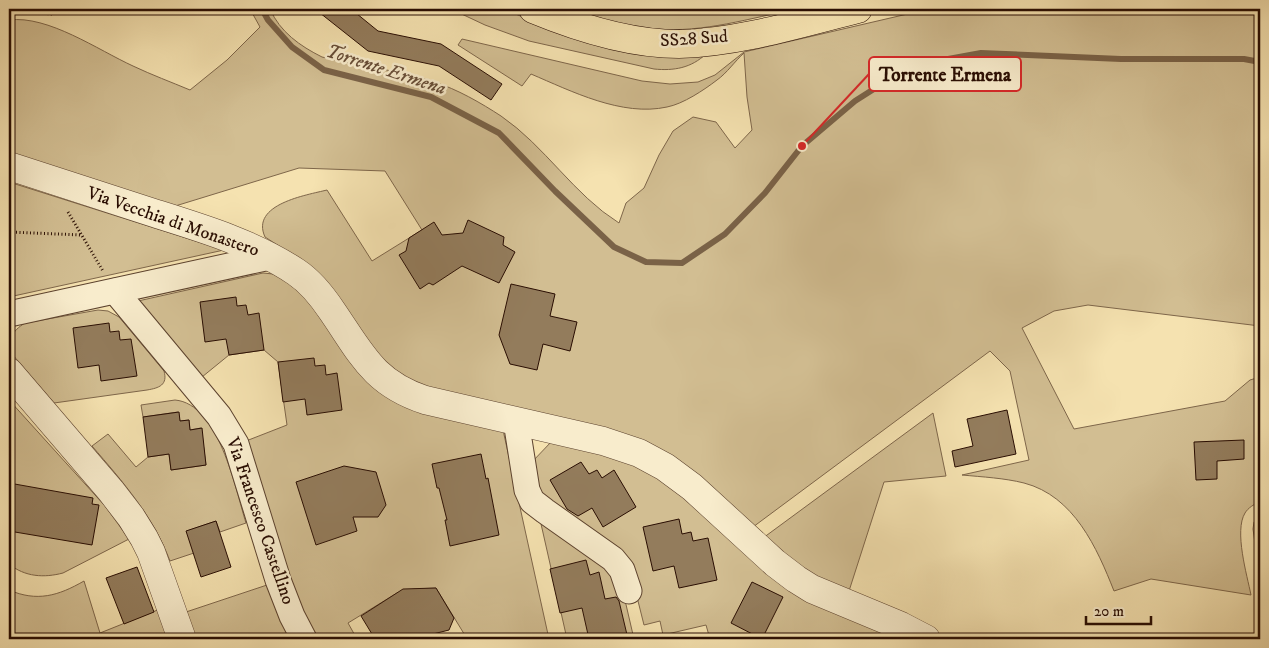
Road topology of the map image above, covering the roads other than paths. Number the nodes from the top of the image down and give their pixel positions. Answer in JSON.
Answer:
{"nodes":[{"id":1,"x":533,"y":9,"type":"edge"},
{"id":2,"x":858,"y":9,"type":"edge"},
{"id":3,"x":9,"y":166,"type":"edge"},
{"id":4,"x":270,"y":256,"type":"junction"},
{"id":5,"x":115,"y":291,"type":"junction"},
{"id":6,"x":9,"y":314,"type":"edge"},
{"id":7,"x":9,"y":372,"type":"edge"},
{"id":8,"x":516,"y":421,"type":"junction"},
{"id":9,"x":629,"y":591,"type":"dead end"},
{"id":10,"x":182,"y":639,"type":"edge"},
{"id":11,"x":304,"y":639,"type":"edge"},
{"id":12,"x":926,"y":639,"type":"edge"}],
"edges":[{"from":1,"to":2,"type":"main road","name":"SS28 Sud"},
{"from":3,"to":4,"type":"street","name":"Via Vecchia di Monastero"},
{"from":4,"to":5,"type":"street"},
{"from":4,"to":8,"type":"street","name":"Via Vecchia di Monastero"},
{"from":5,"to":6,"type":"street"},
{"from":5,"to":11,"type":"street","name":"Via Francesco Castellino"},
{"from":7,"to":10,"type":"street"},
{"from":8,"to":9,"type":"street"},
{"from":8,"to":12,"type":"street","name":"Via Vecchia di Monastero"}]}
